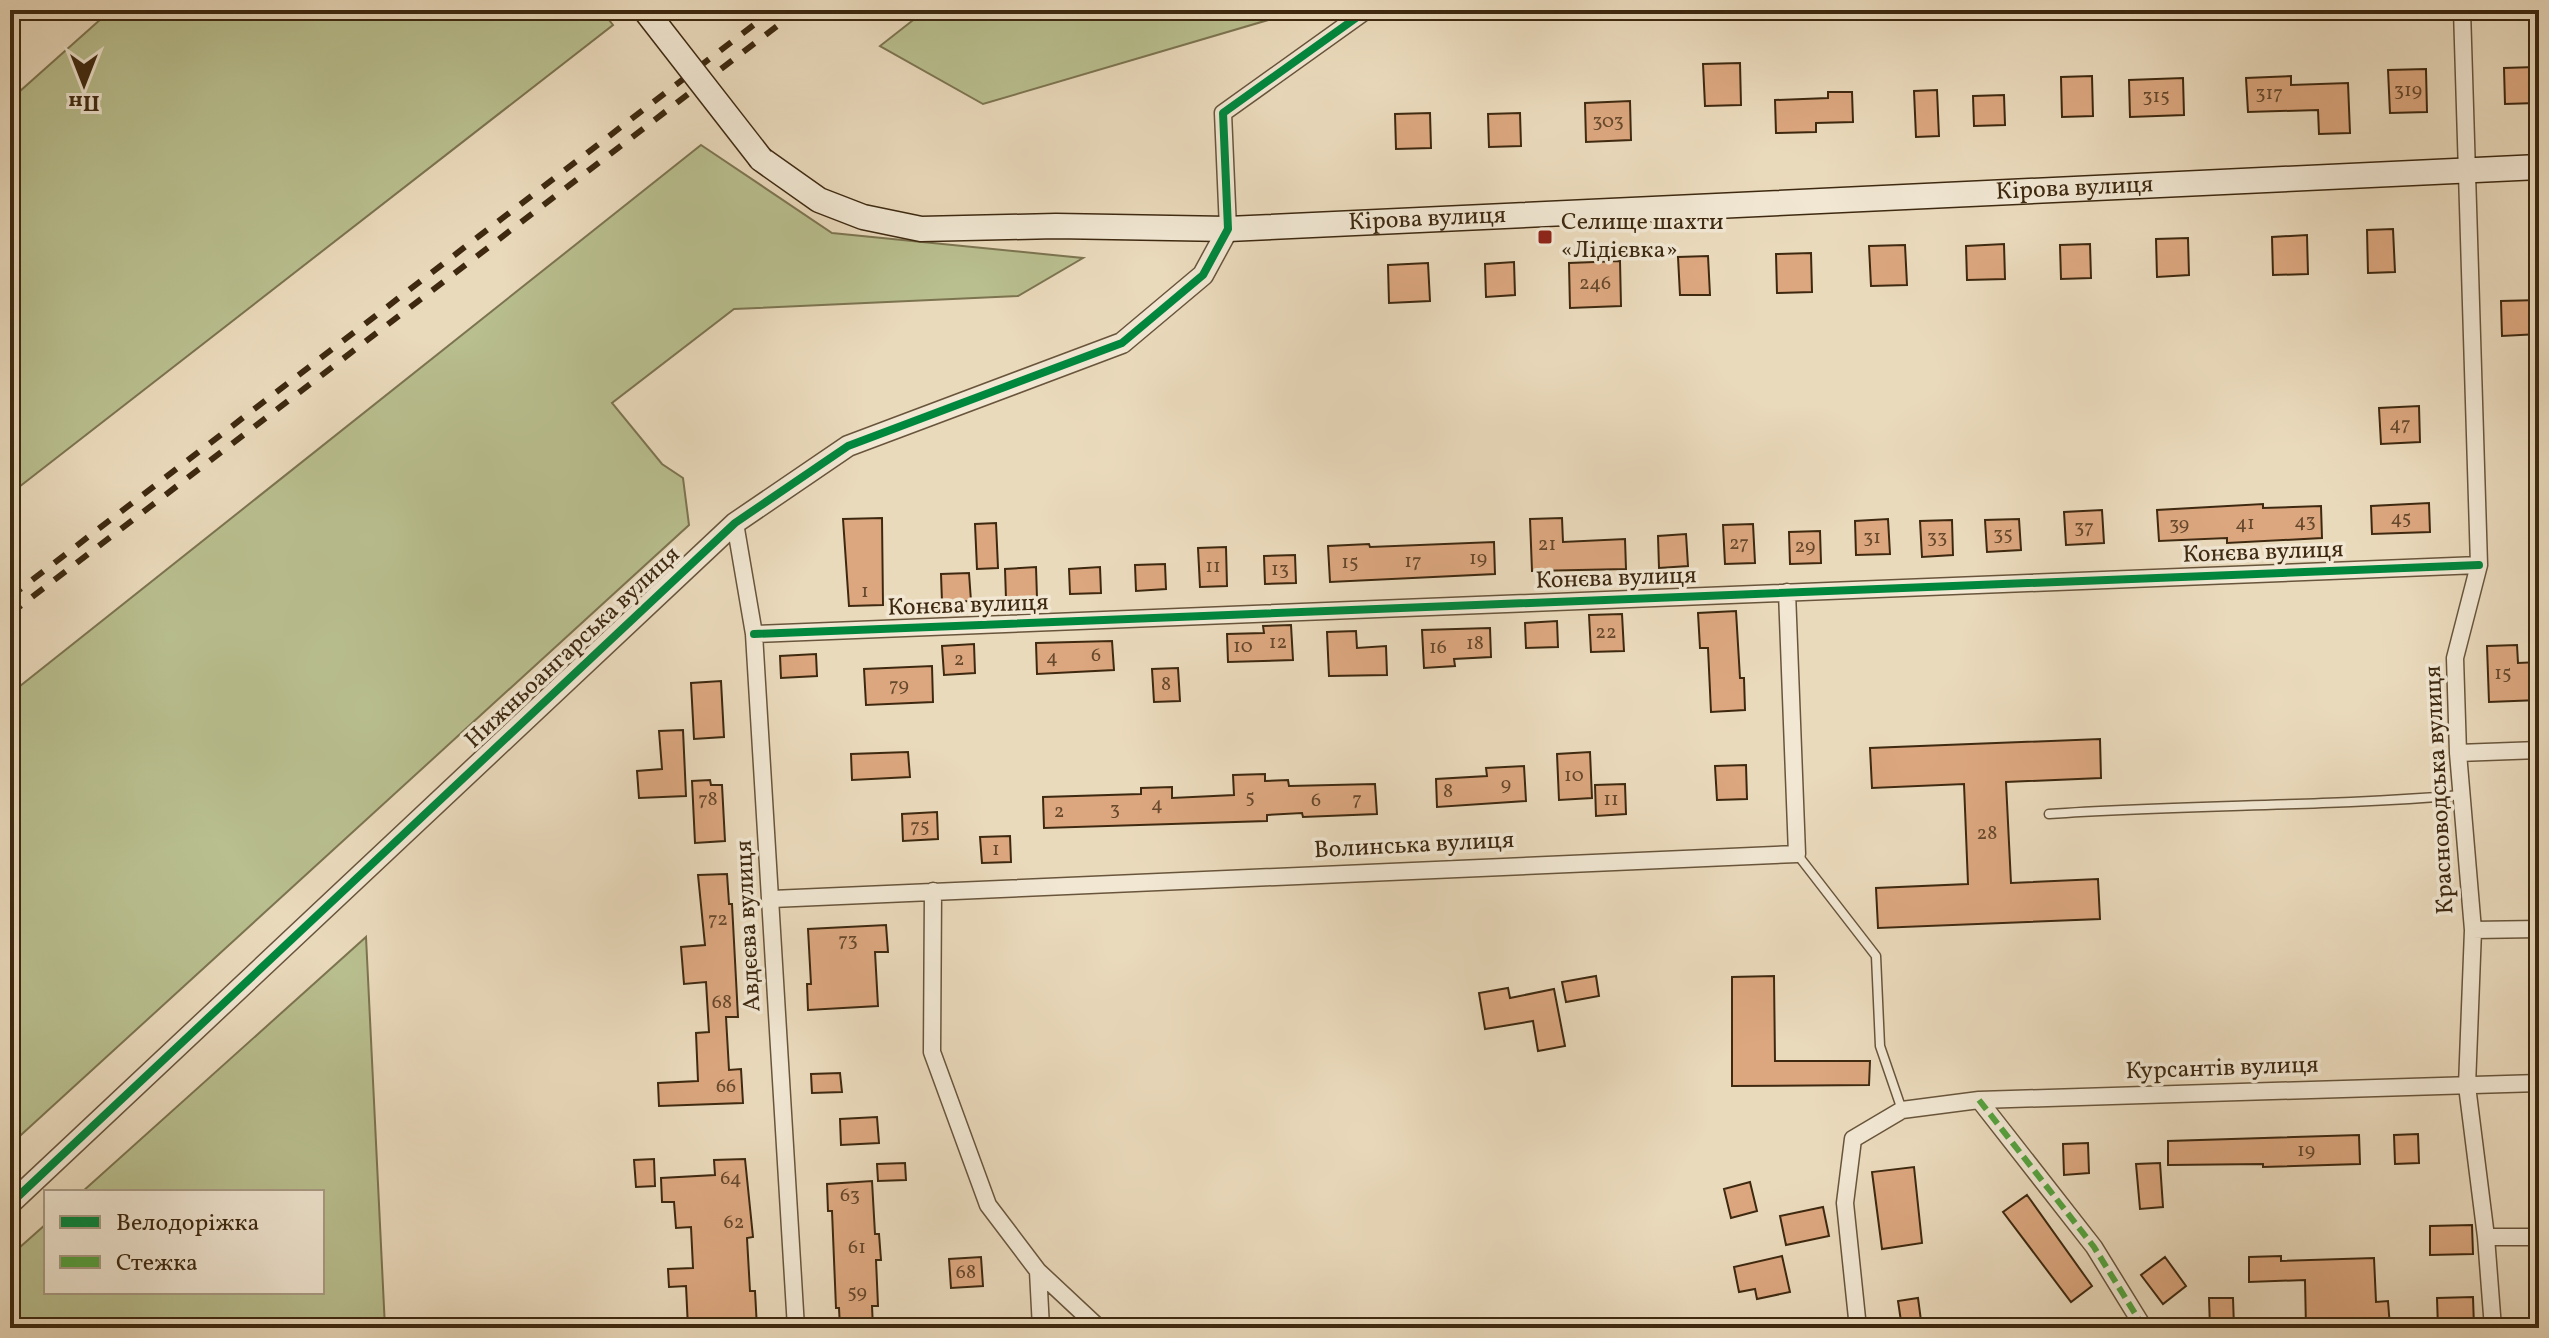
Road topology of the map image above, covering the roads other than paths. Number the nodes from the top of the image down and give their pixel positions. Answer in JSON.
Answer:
{"nodes":[{"id":1,"x":645,"y":10,"type":"edge"},
{"id":2,"x":1367,"y":10,"type":"edge"},
{"id":3,"x":2462,"y":10,"type":"edge"},
{"id":4,"x":2539,"y":167,"type":"edge"},
{"id":5,"x":2469,"y":170,"type":"junction"},
{"id":6,"x":1228,"y":229,"type":"junction"},
{"id":7,"x":735,"y":523,"type":"junction"},
{"id":8,"x":2479,"y":565,"type":"junction"},
{"id":9,"x":1787,"y":592,"type":"junction"},
{"id":10,"x":754,"y":634,"type":"junction"},
{"id":11,"x":2539,"y":750,"type":"edge"},
{"id":12,"x":2458,"y":753,"type":"junction"},
{"id":13,"x":2461,"y":795,"type":"junction"},
{"id":14,"x":2049,"y":814,"type":"dead end"},
{"id":15,"x":1797,"y":854,"type":"junction"},
{"id":16,"x":933,"y":891,"type":"junction"},
{"id":17,"x":772,"y":899,"type":"junction"},
{"id":18,"x":2539,"y":929,"type":"edge"},
{"id":19,"x":2473,"y":930,"type":"junction"},
{"id":20,"x":2539,"y":1083,"type":"edge"},
{"id":21,"x":2467,"y":1086,"type":"junction"},
{"id":22,"x":1979,"y":1100,"type":"junction"},
{"id":23,"x":1902,"y":1110,"type":"junction"},
{"id":24,"x":10,"y":1204,"type":"edge"},
{"id":25,"x":2486,"y":1237,"type":"junction"},
{"id":26,"x":2539,"y":1237,"type":"edge"},
{"id":27,"x":1038,"y":1271,"type":"junction"},
{"id":28,"x":796,"y":1328,"type":"edge"},
{"id":29,"x":1041,"y":1328,"type":"edge"},
{"id":30,"x":1099,"y":1328,"type":"edge"},
{"id":31,"x":1858,"y":1328,"type":"edge"},
{"id":32,"x":2144,"y":1328,"type":"edge"},
{"id":33,"x":2493,"y":1328,"type":"edge"}],
"edges":[{"from":1,"to":6,"type":"main road","name":"Кірова вулиця","bridge":true},
{"from":2,"to":6,"type":"street"},
{"from":3,"to":5,"type":"street","name":"Красноводська вулиця"},
{"from":4,"to":5,"type":"main road","name":"Кірова вулиця"},
{"from":5,"to":6,"type":"main road","name":"Кірова вулиця"},
{"from":5,"to":8,"type":"street","name":"Красноводська вулиця"},
{"from":6,"to":7,"type":"street","name":"Нижньоангарська вулиця"},
{"from":7,"to":10,"type":"street","name":"Авдєєва вулиця"},
{"from":7,"to":24,"type":"street","name":"Нижньоангарська вулиця"},
{"from":8,"to":9,"type":"street","name":"Конєва вулиця"},
{"from":8,"to":12,"type":"street","name":"Красноводська вулиця"},
{"from":9,"to":10,"type":"street","name":"Конєва вулиця"},
{"from":9,"to":15,"type":"street"},
{"from":10,"to":17,"type":"street","name":"Авдєєва вулиця"},
{"from":11,"to":12,"type":"street"},
{"from":12,"to":13,"type":"street","name":"Красноводська вулиця"},
{"from":13,"to":14,"type":"lane"},
{"from":13,"to":19,"type":"street","name":"Красноводська вулиця"},
{"from":15,"to":16,"type":"street","name":"Волинська вулиця"},
{"from":15,"to":23,"type":"lane"},
{"from":16,"to":17,"type":"street","name":"Волинська вулиця"},
{"from":16,"to":27,"type":"street"},
{"from":17,"to":28,"type":"street","name":"Авдєєва вулиця"},
{"from":18,"to":19,"type":"street"},
{"from":19,"to":21,"type":"street","name":"Красноводська вулиця"},
{"from":20,"to":21,"type":"street","name":"Курсантів вулиця"},
{"from":21,"to":22,"type":"street","name":"Курсантів вулиця"},
{"from":21,"to":25,"type":"street","name":"Красноводська вулиця"},
{"from":22,"to":23,"type":"street","name":"Курсантів вулиця"},
{"from":22,"to":32,"type":"street"},
{"from":23,"to":31,"type":"street","name":"Курсантів вулиця"},
{"from":25,"to":26,"type":"street"},
{"from":25,"to":33,"type":"street","name":"Красноводська вулиця"},
{"from":27,"to":29,"type":"street"},
{"from":27,"to":30,"type":"street"}]}
